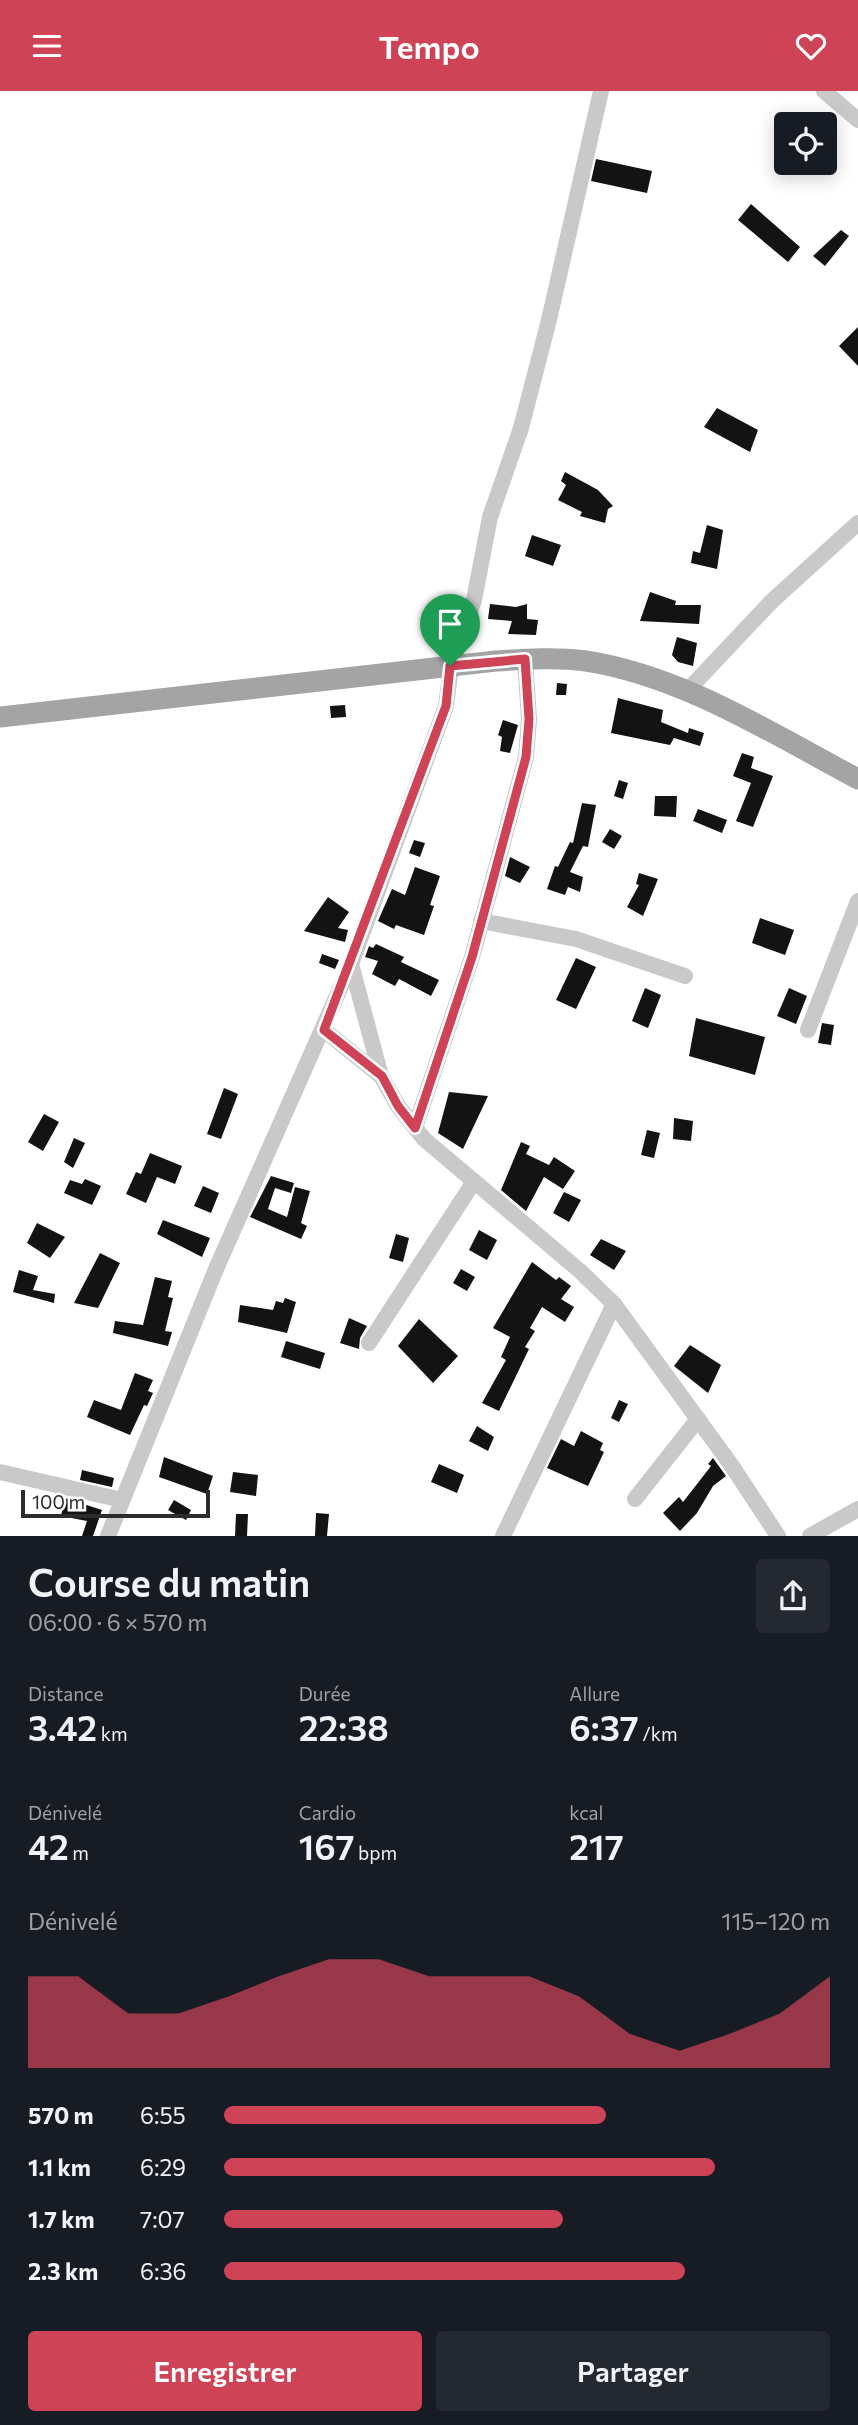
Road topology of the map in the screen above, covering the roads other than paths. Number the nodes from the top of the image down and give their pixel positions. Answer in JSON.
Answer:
{"nodes":[{"id":1,"x":601,"y":91,"type":"edge"},
{"id":2,"x":824,"y":91,"type":"edge"},
{"id":3,"x":858,"y":120,"type":"edge"},
{"id":4,"x":858,"y":523,"type":"edge"},
{"id":5,"x":525,"y":659,"type":"junction"},
{"id":6,"x":450,"y":666,"type":"junction"},
{"id":7,"x":687,"y":691,"type":"junction"},
{"id":8,"x":0,"y":717,"type":"edge"},
{"id":9,"x":858,"y":779,"type":"edge"},
{"id":10,"x":858,"y":901,"type":"edge"},
{"id":11,"x":481,"y":921,"type":"junction"},
{"id":12,"x":351,"y":964,"type":"junction"},
{"id":13,"x":685,"y":976,"type":"dead end"},
{"id":14,"x":324,"y":1030,"type":"junction"},
{"id":15,"x":808,"y":1030,"type":"dead end"},
{"id":16,"x":382,"y":1076,"type":"junction"},
{"id":17,"x":415,"y":1128,"type":"junction"},
{"id":18,"x":473,"y":1183,"type":"junction"},
{"id":19,"x":614,"y":1304,"type":"junction"},
{"id":20,"x":369,"y":1343,"type":"dead end"},
{"id":21,"x":698,"y":1419,"type":"junction"},
{"id":22,"x":0,"y":1472,"type":"edge"},
{"id":23,"x":635,"y":1499,"type":"dead end"},
{"id":24,"x":122,"y":1500,"type":"junction"},
{"id":25,"x":858,"y":1509,"type":"edge"},
{"id":26,"x":108,"y":1536,"type":"edge"},
{"id":27,"x":503,"y":1536,"type":"edge"},
{"id":28,"x":778,"y":1536,"type":"edge"},
{"id":29,"x":810,"y":1536,"type":"edge"}],
"edges":[{"from":1,"to":6,"type":"street"},
{"from":2,"to":3,"type":"street"},
{"from":4,"to":7,"type":"street"},
{"from":5,"to":6,"type":"main road"},
{"from":5,"to":7,"type":"main road"},
{"from":5,"to":11,"type":"street"},
{"from":6,"to":8,"type":"main road"},
{"from":6,"to":12,"type":"street"},
{"from":7,"to":9,"type":"main road"},
{"from":10,"to":15,"type":"street"},
{"from":11,"to":13,"type":"street"},
{"from":11,"to":17,"type":"street"},
{"from":12,"to":14,"type":"street"},
{"from":12,"to":16,"type":"street"},
{"from":14,"to":16,"type":"street"},
{"from":14,"to":24,"type":"street"},
{"from":16,"to":17,"type":"street"},
{"from":17,"to":18,"type":"street"},
{"from":18,"to":19,"type":"street"},
{"from":18,"to":20,"type":"street"},
{"from":19,"to":21,"type":"street"},
{"from":19,"to":27,"type":"street"},
{"from":21,"to":23,"type":"street"},
{"from":21,"to":28,"type":"street"},
{"from":22,"to":24,"type":"street"},
{"from":24,"to":26,"type":"street"},
{"from":25,"to":29,"type":"street"}]}
